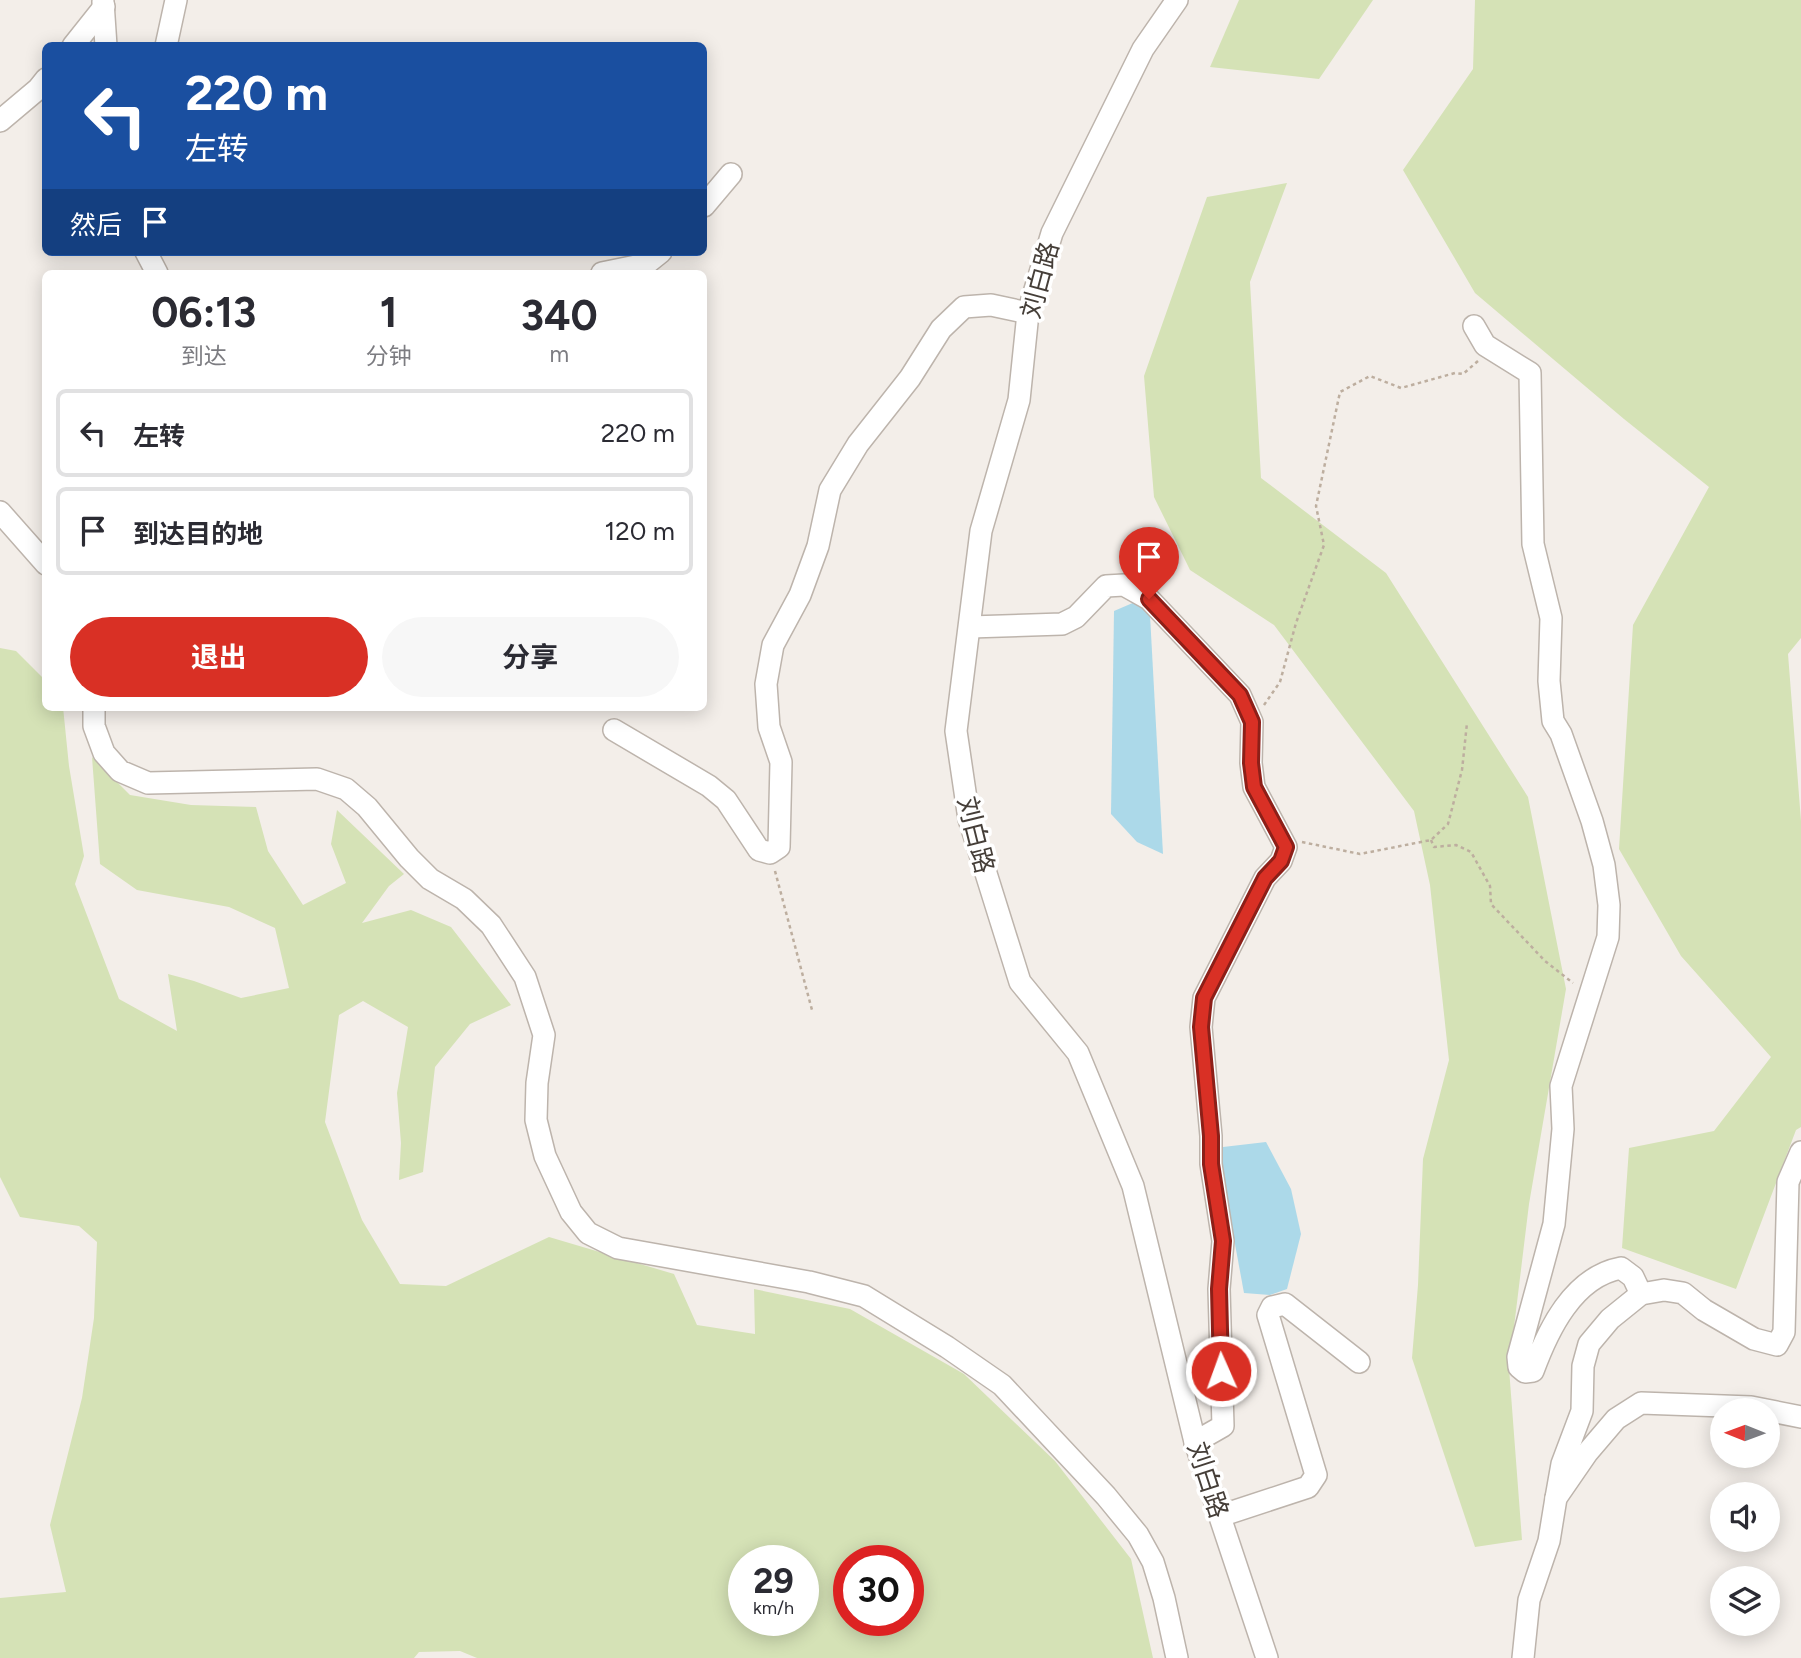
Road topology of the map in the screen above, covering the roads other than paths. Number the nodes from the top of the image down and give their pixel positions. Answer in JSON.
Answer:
{"nodes":[{"id":1,"x":176,"y":0,"type":"edge"},
{"id":2,"x":1177,"y":0,"type":"edge"},
{"id":3,"x":103,"y":3,"type":"edge"},
{"id":4,"x":76,"y":42,"type":"edge"},
{"id":5,"x":106,"y":42,"type":"edge"},
{"id":6,"x":167,"y":42,"type":"edge"},
{"id":7,"x":42,"y":84,"type":"edge"},
{"id":8,"x":0,"y":121,"type":"edge"},
{"id":9,"x":730,"y":174,"type":"dead end"},
{"id":10,"x":707,"y":202,"type":"edge"},
{"id":11,"x":656,"y":256,"type":"edge"},
{"id":12,"x":617,"y":270,"type":"edge"},
{"id":13,"x":1028,"y":313,"type":"junction"},
{"id":14,"x":1474,"y":326,"type":"dead end"},
{"id":15,"x":0,"y":512,"type":"edge"},
{"id":16,"x":42,"y":559,"type":"edge"},
{"id":17,"x":970,"y":628,"type":"junction"},
{"id":18,"x":94,"y":711,"type":"edge"},
{"id":19,"x":614,"y":730,"type":"dead end"},
{"id":20,"x":1801,"y":1152,"type":"edge"},
{"id":21,"x":1641,"y":1294,"type":"junction"},
{"id":22,"x":1359,"y":1362,"type":"dead end"},
{"id":23,"x":1801,"y":1417,"type":"edge"},
{"id":24,"x":1195,"y":1442,"type":"junction"},
{"id":25,"x":1556,"y":1498,"type":"junction"},
{"id":26,"x":1220,"y":1516,"type":"junction"},
{"id":27,"x":1177,"y":1658,"type":"edge"},
{"id":28,"x":1267,"y":1658,"type":"edge"},
{"id":29,"x":1522,"y":1658,"type":"edge"}],
"edges":[{"from":1,"to":6,"type":"street"},
{"from":2,"to":13,"type":"street","name":"刘白路"},
{"from":3,"to":4,"type":"street"},
{"from":3,"to":5,"type":"street"},
{"from":7,"to":8,"type":"street"},
{"from":9,"to":10,"type":"street"},
{"from":11,"to":12,"type":"street"},
{"from":13,"to":17,"type":"street","name":"刘白路"},
{"from":13,"to":19,"type":"street"},
{"from":14,"to":21,"type":"street"},
{"from":15,"to":16,"type":"street"},
{"from":17,"to":24,"type":"street","name":"刘白路"},
{"from":17,"to":24,"type":"street"},
{"from":18,"to":27,"type":"street"},
{"from":20,"to":21,"type":"street"},
{"from":21,"to":25,"type":"street"},
{"from":22,"to":26,"type":"street"},
{"from":23,"to":25,"type":"street"},
{"from":24,"to":26,"type":"street","name":"刘白路"},
{"from":25,"to":29,"type":"street"},
{"from":26,"to":28,"type":"street","name":"刘白路"}]}
